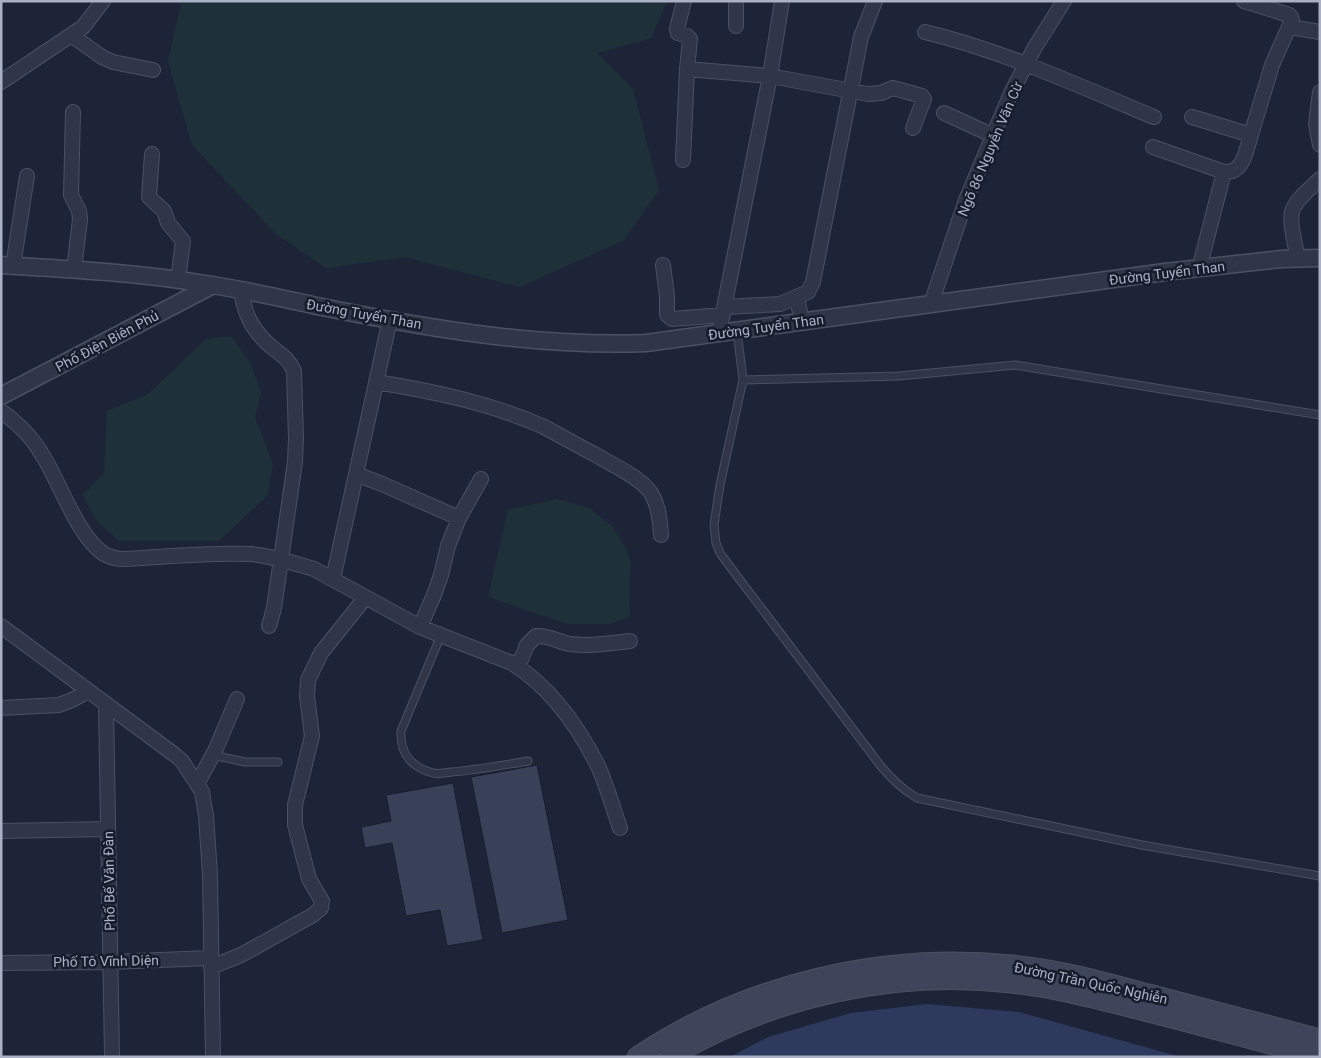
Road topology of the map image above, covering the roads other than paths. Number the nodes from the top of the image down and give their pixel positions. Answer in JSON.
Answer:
{"nodes":[{"id":1,"x":103,"y":1,"type":"edge"},
{"id":2,"x":684,"y":1,"type":"edge"},
{"id":3,"x":736,"y":1,"type":"edge"},
{"id":4,"x":782,"y":1,"type":"edge"},
{"id":5,"x":875,"y":1,"type":"edge"},
{"id":6,"x":1064,"y":1,"type":"edge"},
{"id":7,"x":1244,"y":1,"type":"edge"},
{"id":8,"x":736,"y":26,"type":"dead end"},
{"id":9,"x":1290,"y":27,"type":"junction"},
{"id":10,"x":925,"y":32,"type":"dead end"},
{"id":11,"x":1320,"y":32,"type":"edge"},
{"id":12,"x":72,"y":35,"type":"junction"},
{"id":13,"x":1026,"y":64,"type":"junction"},
{"id":14,"x":687,"y":69,"type":"junction"},
{"id":15,"x":153,"y":70,"type":"dead end"},
{"id":16,"x":770,"y":76,"type":"junction"},
{"id":17,"x":1,"y":82,"type":"edge"},
{"id":18,"x":850,"y":90,"type":"junction"},
{"id":19,"x":1320,"y":92,"type":"edge"},
{"id":20,"x":73,"y":112,"type":"dead end"},
{"id":21,"x":944,"y":112,"type":"dead end"},
{"id":22,"x":1154,"y":117,"type":"dead end"},
{"id":23,"x":1192,"y":117,"type":"dead end"},
{"id":24,"x":913,"y":128,"type":"dead end"},
{"id":25,"x":1251,"y":135,"type":"junction"},
{"id":26,"x":994,"y":136,"type":"junction"},
{"id":27,"x":1320,"y":145,"type":"edge"},
{"id":28,"x":1153,"y":147,"type":"dead end"},
{"id":29,"x":152,"y":154,"type":"dead end"},
{"id":30,"x":683,"y":160,"type":"dead end"},
{"id":31,"x":1224,"y":172,"type":"junction"},
{"id":32,"x":27,"y":176,"type":"dead end"},
{"id":33,"x":1320,"y":179,"type":"edge"},
{"id":34,"x":1298,"y":258,"type":"junction"},
{"id":35,"x":1320,"y":258,"type":"edge"},
{"id":36,"x":663,"y":264,"type":"dead end"},
{"id":37,"x":7,"y":266,"type":"edge"},
{"id":38,"x":1199,"y":269,"type":"junction"},
{"id":39,"x":74,"y":270,"type":"junction"},
{"id":40,"x":178,"y":280,"type":"junction"},
{"id":41,"x":213,"y":285,"type":"junction"},
{"id":42,"x":242,"y":291,"type":"junction"},
{"id":43,"x":797,"y":298,"type":"junction"},
{"id":44,"x":930,"y":304,"type":"junction"},
{"id":45,"x":724,"y":311,"type":"junction"},
{"id":46,"x":390,"y":319,"type":"junction"},
{"id":47,"x":802,"y":322,"type":"junction"},
{"id":48,"x":719,"y":333,"type":"junction"},
{"id":49,"x":738,"y":335,"type":"junction"},
{"id":50,"x":743,"y":380,"type":"junction"},
{"id":51,"x":376,"y":382,"type":"junction"},
{"id":52,"x":1,"y":396,"type":"edge"},
{"id":53,"x":1,"y":411,"type":"edge"},
{"id":54,"x":1320,"y":415,"type":"edge"},
{"id":55,"x":356,"y":474,"type":"junction"},
{"id":56,"x":481,"y":479,"type":"dead end"},
{"id":57,"x":459,"y":518,"type":"junction"},
{"id":58,"x":661,"y":535,"type":"dead end"},
{"id":59,"x":280,"y":559,"type":"junction"},
{"id":60,"x":333,"y":579,"type":"junction"},
{"id":61,"x":365,"y":598,"type":"junction"},
{"id":62,"x":1,"y":626,"type":"edge"},
{"id":63,"x":269,"y":626,"type":"dead end"},
{"id":64,"x":420,"y":627,"type":"junction"},
{"id":65,"x":441,"y":636,"type":"junction"},
{"id":66,"x":630,"y":641,"type":"dead end"},
{"id":67,"x":518,"y":667,"type":"junction"},
{"id":68,"x":88,"y":691,"type":"junction"},
{"id":69,"x":237,"y":699,"type":"dead end"},
{"id":70,"x":106,"y":705,"type":"junction"},
{"id":71,"x":1,"y":708,"type":"edge"},
{"id":72,"x":212,"y":755,"type":"junction"},
{"id":73,"x":528,"y":761,"type":"dead end"},
{"id":74,"x":278,"y":762,"type":"dead end"},
{"id":75,"x":198,"y":784,"type":"junction"},
{"id":76,"x":620,"y":828,"type":"dead end"},
{"id":77,"x":108,"y":829,"type":"junction"},
{"id":78,"x":1,"y":831,"type":"edge"},
{"id":79,"x":1320,"y":876,"type":"edge"},
{"id":80,"x":110,"y":962,"type":"junction"},
{"id":81,"x":1,"y":963,"type":"edge"},
{"id":82,"x":211,"y":963,"type":"junction"},
{"id":83,"x":1320,"y":1039,"type":"edge"},
{"id":84,"x":112,"y":1057,"type":"edge"},
{"id":85,"x":213,"y":1057,"type":"edge"},
{"id":86,"x":637,"y":1057,"type":"edge"},
{"id":87,"x":670,"y":1057,"type":"edge"},
{"id":88,"x":1317,"y":1057,"type":"edge"}],
"edges":[{"from":1,"to":12,"type":"street"},
{"from":2,"to":14,"type":"street"},
{"from":3,"to":8,"type":"street"},
{"from":4,"to":16,"type":"street"},
{"from":5,"to":18,"type":"street"},
{"from":6,"to":13,"type":"street","name":"Ngõ 86 Nguyễn Văn Cừ"},
{"from":7,"to":9,"type":"street"},
{"from":9,"to":11,"type":"street"},
{"from":9,"to":25,"type":"street"},
{"from":10,"to":13,"type":"street"},
{"from":12,"to":15,"type":"street"},
{"from":12,"to":17,"type":"street"},
{"from":13,"to":22,"type":"street"},
{"from":13,"to":26,"type":"street","name":"Ngõ 86 Nguyễn Văn Cừ"},
{"from":14,"to":16,"type":"street"},
{"from":14,"to":30,"type":"street"},
{"from":16,"to":18,"type":"street"},
{"from":16,"to":45,"type":"street"},
{"from":18,"to":24,"type":"street"},
{"from":18,"to":43,"type":"street"},
{"from":19,"to":27,"type":"street"},
{"from":20,"to":39,"type":"street"},
{"from":21,"to":26,"type":"street"},
{"from":23,"to":25,"type":"street"},
{"from":25,"to":31,"type":"street"},
{"from":26,"to":44,"type":"street","name":"Ngõ 86 Nguyễn Văn Cừ"},
{"from":28,"to":31,"type":"street"},
{"from":29,"to":40,"type":"street"},
{"from":31,"to":38,"type":"street"},
{"from":32,"to":37,"type":"street"},
{"from":33,"to":34,"type":"street"},
{"from":34,"to":35,"type":"street","name":"Đường Tuyển Than"},
{"from":34,"to":38,"type":"street","name":"Đường Tuyển Than"},
{"from":36,"to":45,"type":"street"},
{"from":37,"to":39,"type":"street","name":"Đường Tuyển Than"},
{"from":38,"to":44,"type":"street","name":"Đường Tuyển Than"},
{"from":39,"to":40,"type":"street","name":"Đường Tuyển Than"},
{"from":40,"to":41,"type":"street","name":"Đường Tuyển Than"},
{"from":41,"to":42,"type":"street","name":"Đường Tuyển Than"},
{"from":41,"to":52,"type":"street","name":"Phố Điện Biên Phủ"},
{"from":42,"to":46,"type":"street","name":"Đường Tuyển Than"},
{"from":42,"to":59,"type":"street"},
{"from":43,"to":45,"type":"street"},
{"from":43,"to":47,"type":"street"},
{"from":44,"to":47,"type":"street","name":"Đường Tuyển Than"},
{"from":45,"to":48,"type":"street"},
{"from":46,"to":48,"type":"street","name":"Đường Tuyển Than"},
{"from":46,"to":51,"type":"street"},
{"from":47,"to":49,"type":"street","name":"Đường Tuyển Than"},
{"from":48,"to":49,"type":"street","name":"Đường Tuyển Than"},
{"from":49,"to":50,"type":"lane"},
{"from":50,"to":54,"type":"lane"},
{"from":50,"to":79,"type":"lane"},
{"from":51,"to":55,"type":"street"},
{"from":51,"to":58,"type":"street"},
{"from":53,"to":59,"type":"street"},
{"from":55,"to":57,"type":"street"},
{"from":55,"to":60,"type":"street"},
{"from":56,"to":57,"type":"street"},
{"from":57,"to":64,"type":"street"},
{"from":59,"to":60,"type":"street"},
{"from":59,"to":63,"type":"street"},
{"from":60,"to":61,"type":"street"},
{"from":61,"to":64,"type":"street"},
{"from":61,"to":82,"type":"street","name":"Phố Tô Vĩnh Diện"},
{"from":62,"to":68,"type":"street"},
{"from":64,"to":65,"type":"street"},
{"from":65,"to":67,"type":"street"},
{"from":65,"to":73,"type":"lane"},
{"from":66,"to":67,"type":"street"},
{"from":67,"to":76,"type":"street"},
{"from":68,"to":70,"type":"street"},
{"from":68,"to":71,"type":"street"},
{"from":69,"to":72,"type":"street"},
{"from":70,"to":75,"type":"street"},
{"from":70,"to":77,"type":"street","name":"Phố Bế Văn Đàn"},
{"from":72,"to":74,"type":"lane"},
{"from":72,"to":75,"type":"street"},
{"from":75,"to":82,"type":"street"},
{"from":77,"to":78,"type":"street"},
{"from":77,"to":80,"type":"street","name":"Phố Bế Văn Đàn"},
{"from":80,"to":81,"type":"street","name":"Phố Tô Vĩnh Diện"},
{"from":80,"to":82,"type":"street","name":"Phố Tô Vĩnh Diện"},
{"from":80,"to":84,"type":"street","name":"Phố Bế Văn Đàn"},
{"from":82,"to":85,"type":"street"},
{"from":83,"to":86,"type":"main road","name":"Đường Trần Quốc Nghiễn"},
{"from":87,"to":88,"type":"main road","name":"Đường Trần Quốc Nghiễn"}]}
